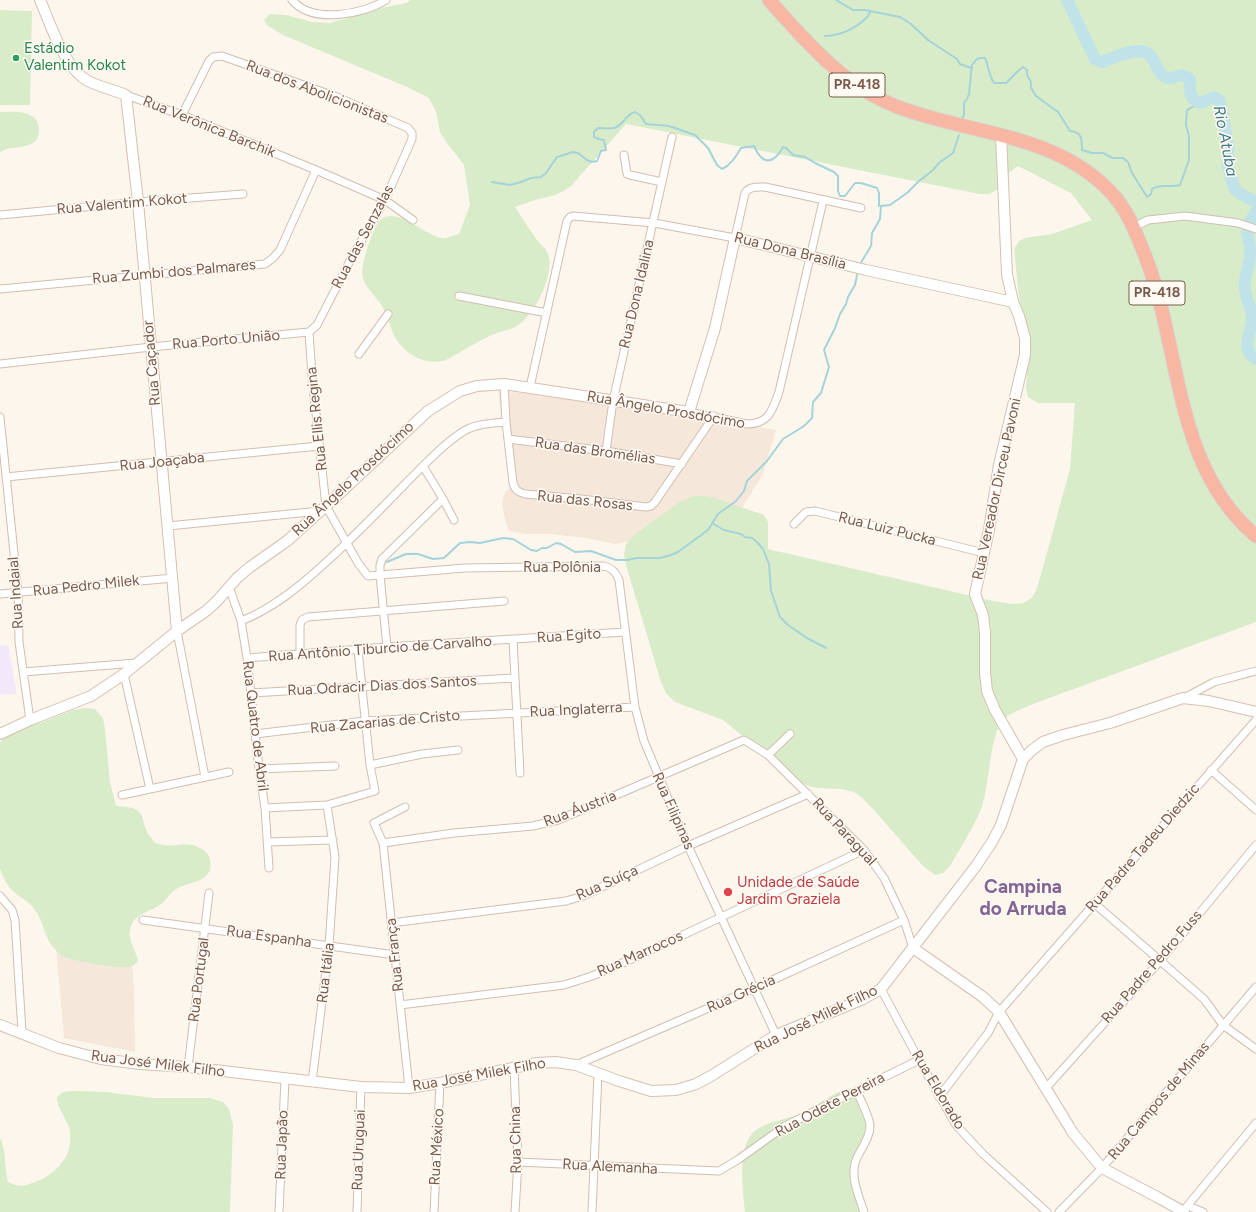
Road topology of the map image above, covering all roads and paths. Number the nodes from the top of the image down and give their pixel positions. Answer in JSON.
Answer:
{"nodes":[{"id":1,"x":40,"y":0,"type":"edge"},
{"id":2,"x":292,"y":0,"type":"edge"},
{"id":3,"x":386,"y":0,"type":"edge"},
{"id":4,"x":769,"y":0,"type":"edge"},
{"id":5,"x":126,"y":95,"type":"junction"},
{"id":6,"x":182,"y":115,"type":"junction"},
{"id":7,"x":1000,"y":135,"type":"junction"},
{"id":8,"x":672,"y":137,"type":"dead end"},
{"id":9,"x":412,"y":139,"type":"joint"},
{"id":10,"x":624,"y":155,"type":"dead end"},
{"id":11,"x":316,"y":170,"type":"junction"},
{"id":12,"x":662,"y":182,"type":"junction"},
{"id":13,"x":243,"y":194,"type":"dead end"},
{"id":14,"x":385,"y":200,"type":"junction"},
{"id":15,"x":823,"y":201,"type":"junction"},
{"id":16,"x":138,"y":202,"type":"junction"},
{"id":17,"x":861,"y":208,"type":"dead end"},
{"id":18,"x":0,"y":216,"type":"edge"},
{"id":19,"x":413,"y":220,"type":"dead end"},
{"id":20,"x":654,"y":223,"type":"junction"},
{"id":21,"x":1134,"y":227,"type":"junction"},
{"id":22,"x":1256,"y":229,"type":"edge"},
{"id":23,"x":735,"y":238,"type":"junction"},
{"id":24,"x":810,"y":255,"type":"junction"},
{"id":25,"x":145,"y":275,"type":"junction"},
{"id":26,"x":0,"y":289,"type":"edge"},
{"id":27,"x":459,"y":296,"type":"dead end"},
{"id":28,"x":1013,"y":302,"type":"junction"},
{"id":29,"x":547,"y":313,"type":"junction"},
{"id":30,"x":388,"y":314,"type":"dead end"},
{"id":31,"x":309,"y":332,"type":"junction"},
{"id":32,"x":150,"y":348,"type":"junction"},
{"id":33,"x":359,"y":354,"type":"dead end"},
{"id":34,"x":0,"y":364,"type":"edge"},
{"id":35,"x":504,"y":384,"type":"junction"},
{"id":36,"x":530,"y":387,"type":"junction"},
{"id":37,"x":613,"y":401,"type":"junction"},
{"id":38,"x":690,"y":412,"type":"junction"},
{"id":39,"x":714,"y":416,"type":"junction"},
{"id":40,"x":0,"y":417,"type":"edge"},
{"id":41,"x":506,"y":422,"type":"junction"},
{"id":42,"x":508,"y":439,"type":"junction"},
{"id":43,"x":319,"y":446,"type":"junction"},
{"id":44,"x":606,"y":451,"type":"junction"},
{"id":45,"x":161,"y":462,"type":"junction"},
{"id":46,"x":682,"y":464,"type":"junction"},
{"id":47,"x":423,"y":466,"type":"junction"},
{"id":48,"x":6,"y":477,"type":"junction"},
{"id":49,"x":443,"y":499,"type":"junction"},
{"id":50,"x":323,"y":509,"type":"junction"},
{"id":51,"x":454,"y":520,"type":"dead end"},
{"id":52,"x":794,"y":524,"type":"dead end"},
{"id":53,"x":168,"y":526,"type":"junction"},
{"id":54,"x":1256,"y":536,"type":"edge"},
{"id":55,"x":347,"y":543,"type":"junction"},
{"id":56,"x":984,"y":553,"type":"junction"},
{"id":57,"x":616,"y":572,"type":"joint"},
{"id":58,"x":380,"y":575,"type":"junction"},
{"id":59,"x":173,"y":578,"type":"junction"},
{"id":60,"x":229,"y":587,"type":"junction"},
{"id":61,"x":18,"y":592,"type":"junction"},
{"id":62,"x":0,"y":594,"type":"edge"},
{"id":63,"x":504,"y":601,"type":"dead end"},
{"id":64,"x":384,"y":612,"type":"junction"},
{"id":65,"x":241,"y":621,"type":"junction"},
{"id":66,"x":177,"y":631,"type":"junction"},
{"id":67,"x":625,"y":632,"type":"junction"},
{"id":68,"x":513,"y":640,"type":"junction"},
{"id":69,"x":387,"y":647,"type":"junction"},
{"id":70,"x":358,"y":650,"type":"junction"},
{"id":71,"x":300,"y":654,"type":"junction"},
{"id":72,"x":247,"y":658,"type":"junction"},
{"id":73,"x":136,"y":663,"type":"junction"},
{"id":74,"x":1256,"y":671,"type":"edge"},
{"id":75,"x":23,"y":672,"type":"junction"},
{"id":76,"x":124,"y":674,"type":"junction"},
{"id":77,"x":514,"y":678,"type":"junction"},
{"id":78,"x":362,"y":688,"type":"junction"},
{"id":79,"x":251,"y":694,"type":"junction"},
{"id":80,"x":1183,"y":698,"type":"junction"},
{"id":81,"x":635,"y":707,"type":"junction"},
{"id":82,"x":1256,"y":712,"type":"edge"},
{"id":83,"x":516,"y":713,"type":"junction"},
{"id":84,"x":30,"y":720,"type":"junction"},
{"id":85,"x":1256,"y":720,"type":"edge"},
{"id":86,"x":365,"y":721,"type":"junction"},
{"id":87,"x":0,"y":734,"type":"edge"},
{"id":88,"x":255,"y":734,"type":"junction"},
{"id":89,"x":790,"y":734,"type":"dead end"},
{"id":90,"x":744,"y":740,"type":"joint"},
{"id":91,"x":458,"y":750,"type":"dead end"},
{"id":92,"x":768,"y":755,"type":"junction"},
{"id":93,"x":1023,"y":759,"type":"junction"},
{"id":94,"x":370,"y":765,"type":"junction"},
{"id":95,"x":335,"y":766,"type":"dead end"},
{"id":96,"x":259,"y":769,"type":"junction"},
{"id":97,"x":1211,"y":770,"type":"junction"},
{"id":98,"x":229,"y":772,"type":"dead end"},
{"id":99,"x":520,"y":773,"type":"dead end"},
{"id":100,"x":658,"y":777,"type":"junction"},
{"id":101,"x":205,"y":778,"type":"junction"},
{"id":102,"x":150,"y":789,"type":"junction"},
{"id":103,"x":808,"y":794,"type":"junction"},
{"id":104,"x":122,"y":795,"type":"dead end"},
{"id":105,"x":327,"y":805,"type":"junction"},
{"id":106,"x":405,"y":806,"type":"dead end"},
{"id":107,"x":265,"y":808,"type":"junction"},
{"id":108,"x":1256,"y":810,"type":"edge"},
{"id":109,"x":332,"y":840,"type":"junction"},
{"id":110,"x":267,"y":842,"type":"junction"},
{"id":111,"x":383,"y":843,"type":"junction"},
{"id":112,"x":1256,"y":844,"type":"edge"},
{"id":113,"x":688,"y":846,"type":"junction"},
{"id":114,"x":864,"y":850,"type":"junction"},
{"id":115,"x":269,"y":868,"type":"dead end"},
{"id":116,"x":209,"y":893,"type":"dead end"},
{"id":117,"x":0,"y":896,"type":"edge"},
{"id":118,"x":1094,"y":903,"type":"junction"},
{"id":119,"x":721,"y":917,"type":"junction"},
{"id":120,"x":143,"y":920,"type":"dead end"},
{"id":121,"x":904,"y":920,"type":"junction"},
{"id":122,"x":391,"y":923,"type":"junction"},
{"id":123,"x":205,"y":928,"type":"junction"},
{"id":124,"x":329,"y":946,"type":"junction"},
{"id":125,"x":913,"y":948,"type":"junction"},
{"id":126,"x":395,"y":955,"type":"junction"},
{"id":127,"x":1160,"y":961,"type":"junction"},
{"id":128,"x":1256,"y":987,"type":"edge"},
{"id":129,"x":755,"y":988,"type":"junction"},
{"id":130,"x":881,"y":989,"type":"junction"},
{"id":131,"x":400,"y":1005,"type":"junction"},
{"id":132,"x":999,"y":1012,"type":"junction"},
{"id":133,"x":0,"y":1025,"type":"edge"},
{"id":134,"x":1223,"y":1025,"type":"junction"},
{"id":135,"x":22,"y":1032,"type":"junction"},
{"id":136,"x":776,"y":1035,"type":"junction"},
{"id":137,"x":1256,"y":1049,"type":"edge"},
{"id":138,"x":919,"y":1060,"type":"junction"},
{"id":139,"x":576,"y":1065,"type":"junction"},
{"id":140,"x":188,"y":1067,"type":"junction"},
{"id":141,"x":514,"y":1068,"type":"junction"},
{"id":142,"x":598,"y":1074,"type":"junction"},
{"id":143,"x":285,"y":1079,"type":"junction"},
{"id":144,"x":312,"y":1082,"type":"junction"},
{"id":145,"x":440,"y":1083,"type":"junction"},
{"id":146,"x":361,"y":1087,"type":"junction"},
{"id":147,"x":409,"y":1088,"type":"junction"},
{"id":148,"x":1046,"y":1088,"type":"junction"},
{"id":149,"x":857,"y":1091,"type":"junction"},
{"id":150,"x":939,"y":1097,"type":"junction"},
{"id":151,"x":1256,"y":1123,"type":"edge"},
{"id":152,"x":518,"y":1162,"type":"junction"},
{"id":153,"x":594,"y":1166,"type":"junction"},
{"id":154,"x":1102,"y":1168,"type":"junction"},
{"id":155,"x":701,"y":1171,"type":"joint"},
{"id":156,"x":1185,"y":1209,"type":"edge"},
{"id":157,"x":279,"y":1212,"type":"edge"},
{"id":158,"x":357,"y":1212,"type":"edge"},
{"id":159,"x":434,"y":1212,"type":"edge"},
{"id":160,"x":515,"y":1212,"type":"edge"},
{"id":161,"x":592,"y":1212,"type":"edge"},
{"id":162,"x":864,"y":1212,"type":"edge"},
{"id":163,"x":1048,"y":1212,"type":"edge"},
{"id":164,"x":1059,"y":1212,"type":"edge"},
{"id":165,"x":1203,"y":1212,"type":"edge"}],
"edges":[{"from":1,"to":5,"type":"street","name":"Rua Verônica Barchik"},
{"from":2,"to":3,"type":"street"},
{"from":4,"to":7,"type":"highway","number":"PR-418"},
{"from":5,"to":6,"type":"street","name":"Rua Verônica Barchik"},
{"from":5,"to":16,"type":"street","name":"Rua Caçador"},
{"from":6,"to":9,"type":"street","name":"Rua dos Abolicionistas"},
{"from":6,"to":11,"type":"street","name":"Rua Verônica Barchik"},
{"from":7,"to":21,"type":"highway","number":"PR-418"},
{"from":7,"to":28,"type":"street","name":"Rua Vereador Dirceu Pavoni"},
{"from":8,"to":12,"type":"street","name":"Rua Dona Idalina"},
{"from":9,"to":14,"type":"street","name":"Rua das Senzalas"},
{"from":10,"to":12,"type":"street"},
{"from":11,"to":14,"type":"street","name":"Rua Verônica Barchik"},
{"from":11,"to":25,"type":"street","name":"Rua Zumbi dos Palmares"},
{"from":12,"to":20,"type":"street","name":"Rua Dona Idalina"},
{"from":13,"to":16,"type":"street","name":"Rua Valentim Kokot"},
{"from":14,"to":19,"type":"street","name":"Rua Verônica Barchik"},
{"from":14,"to":31,"type":"street","name":"Rua das Senzalas"},
{"from":15,"to":17,"type":"street"},
{"from":15,"to":23,"type":"street"},
{"from":15,"to":24,"type":"street"},
{"from":16,"to":18,"type":"street","name":"Rua Valentim Kokot"},
{"from":16,"to":25,"type":"street","name":"Rua Caçador"},
{"from":20,"to":23,"type":"street","name":"Rua Dona Brasília"},
{"from":20,"to":29,"type":"street","name":"Rua Dona Brasília"},
{"from":20,"to":37,"type":"street","name":"Rua Dona Idalina"},
{"from":21,"to":22,"type":"street"},
{"from":21,"to":54,"type":"highway","number":"PR-418"},
{"from":23,"to":24,"type":"street","name":"Rua Dona Brasília"},
{"from":23,"to":38,"type":"street"},
{"from":24,"to":28,"type":"street","name":"Rua Dona Brasília"},
{"from":24,"to":39,"type":"street","name":"Rua Ângelo Prosdócimo"},
{"from":25,"to":26,"type":"street","name":"Rua Zumbi dos Palmares"},
{"from":25,"to":32,"type":"street","name":"Rua Caçador"},
{"from":27,"to":29,"type":"street"},
{"from":28,"to":56,"type":"street","name":"Rua Vereador Dirceu Pavoni"},
{"from":29,"to":36,"type":"street"},
{"from":30,"to":33,"type":"street"},
{"from":31,"to":32,"type":"street","name":"Rua Porto União"},
{"from":31,"to":43,"type":"street","name":"Rua Ellis Regina"},
{"from":32,"to":34,"type":"street","name":"Rua Porto União"},
{"from":32,"to":45,"type":"street","name":"Rua Caçador"},
{"from":35,"to":36,"type":"street","name":"Rua Ângelo Prosdócimo"},
{"from":35,"to":41,"type":"street"},
{"from":35,"to":50,"type":"street","name":"Rua Ângelo Prosdócimo"},
{"from":36,"to":37,"type":"street","name":"Rua Ângelo Prosdócimo"},
{"from":37,"to":38,"type":"street","name":"Rua Ângelo Prosdócimo"},
{"from":37,"to":44,"type":"street","name":"Rua Dona Idalina"},
{"from":38,"to":39,"type":"street","name":"Rua Ângelo Prosdócimo"},
{"from":39,"to":46,"type":"street"},
{"from":40,"to":48,"type":"street","name":"Rua Indaial"},
{"from":41,"to":42,"type":"street"},
{"from":41,"to":47,"type":"street"},
{"from":42,"to":44,"type":"street","name":"Rua das Bromélias"},
{"from":42,"to":46,"type":"street","name":"Rua das Rosas"},
{"from":43,"to":45,"type":"street","name":"Rua Joaçaba"},
{"from":43,"to":50,"type":"street","name":"Rua Ellis Regina"},
{"from":44,"to":46,"type":"street","name":"Rua das Bromélias"},
{"from":45,"to":48,"type":"street","name":"Rua Joaçaba"},
{"from":45,"to":53,"type":"street","name":"Rua Caçador"},
{"from":47,"to":49,"type":"street"},
{"from":47,"to":55,"type":"street"},
{"from":48,"to":61,"type":"street","name":"Rua Indaial"},
{"from":49,"to":51,"type":"street"},
{"from":49,"to":58,"type":"street"},
{"from":50,"to":53,"type":"street"},
{"from":50,"to":55,"type":"street"},
{"from":50,"to":60,"type":"street","name":"Rua Ângelo Prosdócimo"},
{"from":52,"to":56,"type":"street","name":"Rua Luiz Pucka"},
{"from":53,"to":59,"type":"street","name":"Rua Caçador"},
{"from":55,"to":58,"type":"street"},
{"from":55,"to":65,"type":"street"},
{"from":56,"to":93,"type":"street","name":"Rua Vereador Dirceu Pavoni"},
{"from":57,"to":58,"type":"street","name":"Rua Polônia"},
{"from":57,"to":67,"type":"street","name":"Rua Filipinas"},
{"from":58,"to":64,"type":"street"},
{"from":59,"to":61,"type":"street","name":"Rua Pedro Milek"},
{"from":59,"to":66,"type":"street","name":"Rua Caçador"},
{"from":60,"to":65,"type":"street","name":"Rua Quatro de Abril"},
{"from":60,"to":66,"type":"street","name":"Rua Ângelo Prosdócimo"},
{"from":61,"to":62,"type":"street","name":"Rua Pedro Milek"},
{"from":61,"to":75,"type":"street","name":"Rua Indaial"},
{"from":63,"to":64,"type":"street"},
{"from":64,"to":69,"type":"street"},
{"from":64,"to":71,"type":"street"},
{"from":65,"to":72,"type":"street","name":"Rua Quatro de Abril"},
{"from":66,"to":73,"type":"street","name":"Rua Ângelo Prosdócimo"},
{"from":66,"to":101,"type":"street"},
{"from":67,"to":68,"type":"street","name":"Rua Egito"},
{"from":67,"to":81,"type":"street","name":"Rua Filipinas"},
{"from":68,"to":69,"type":"street","name":"Rua Antônio Tiburcio de Carvalho"},
{"from":68,"to":77,"type":"street"},
{"from":69,"to":70,"type":"street","name":"Rua Antônio Tiburcio de Carvalho"},
{"from":70,"to":71,"type":"street","name":"Rua Antônio Tiburcio de Carvalho"},
{"from":70,"to":78,"type":"street"},
{"from":71,"to":72,"type":"street","name":"Rua Antônio Tiburcio de Carvalho"},
{"from":72,"to":79,"type":"street","name":"Rua Quatro de Abril"},
{"from":73,"to":75,"type":"street"},
{"from":73,"to":76,"type":"street","name":"Rua Ângelo Prosdócimo"},
{"from":74,"to":80,"type":"street"},
{"from":75,"to":84,"type":"street","name":"Rua Indaial"},
{"from":76,"to":84,"type":"street","name":"Rua Ângelo Prosdócimo"},
{"from":76,"to":102,"type":"street"},
{"from":77,"to":78,"type":"street","name":"Rua Odracir Dias dos Santos"},
{"from":77,"to":83,"type":"street"},
{"from":78,"to":79,"type":"street","name":"Rua Odracir Dias dos Santos"},
{"from":78,"to":86,"type":"street"},
{"from":79,"to":88,"type":"street","name":"Rua Quatro de Abril"},
{"from":80,"to":82,"type":"street"},
{"from":80,"to":93,"type":"street"},
{"from":81,"to":83,"type":"street","name":"Rua Inglaterra"},
{"from":81,"to":100,"type":"street","name":"Rua Filipinas"},
{"from":83,"to":86,"type":"street","name":"Rua Zacarias de Cristo"},
{"from":83,"to":99,"type":"street"},
{"from":84,"to":87,"type":"street","name":"Rua Ângelo Prosdócimo"},
{"from":85,"to":97,"type":"street","name":"Rua Padre Tadeu Diedzic"},
{"from":86,"to":88,"type":"street","name":"Rua Zacarias de Cristo"},
{"from":86,"to":94,"type":"street"},
{"from":88,"to":96,"type":"street","name":"Rua Quatro de Abril"},
{"from":89,"to":92,"type":"street"},
{"from":90,"to":92,"type":"street","name":"Rua Paragual"},
{"from":90,"to":100,"type":"street","name":"Rua Áustria"},
{"from":91,"to":94,"type":"street"},
{"from":92,"to":103,"type":"street","name":"Rua Paragual"},
{"from":93,"to":125,"type":"street"},
{"from":94,"to":105,"type":"street"},
{"from":95,"to":96,"type":"street"},
{"from":96,"to":107,"type":"street","name":"Rua Quatro de Abril"},
{"from":97,"to":108,"type":"street"},
{"from":97,"to":118,"type":"street","name":"Rua Padre Tadeu Diedzic"},
{"from":98,"to":101,"type":"street"},
{"from":100,"to":111,"type":"street","name":"Rua Áustria"},
{"from":100,"to":113,"type":"street","name":"Rua Filipinas"},
{"from":101,"to":102,"type":"street"},
{"from":102,"to":104,"type":"street"},
{"from":103,"to":113,"type":"street","name":"Rua Suíça"},
{"from":103,"to":114,"type":"street","name":"Rua Paragual"},
{"from":105,"to":107,"type":"street"},
{"from":105,"to":109,"type":"street","name":"Rua Itália"},
{"from":106,"to":111,"type":"street","name":"Rua França"},
{"from":107,"to":110,"type":"street","name":"Rua Quatro de Abril"},
{"from":109,"to":110,"type":"street"},
{"from":109,"to":124,"type":"street","name":"Rua Itália"},
{"from":110,"to":115,"type":"street","name":"Rua Quatro de Abril"},
{"from":111,"to":122,"type":"street","name":"Rua França"},
{"from":112,"to":127,"type":"street","name":"Rua Padre Pedro Fuss"},
{"from":113,"to":119,"type":"street","name":"Rua Filipinas"},
{"from":113,"to":122,"type":"street","name":"Rua Suíça"},
{"from":114,"to":119,"type":"street","name":"Rua Marrocos"},
{"from":114,"to":121,"type":"street","name":"Rua Paragual"},
{"from":116,"to":123,"type":"street","name":"Rua Portugal"},
{"from":117,"to":135,"type":"street"},
{"from":118,"to":127,"type":"street"},
{"from":118,"to":132,"type":"street","name":"Rua Padre Tadeu Diedzic"},
{"from":119,"to":129,"type":"street","name":"Rua Filipinas"},
{"from":119,"to":131,"type":"street","name":"Rua Marrocos"},
{"from":120,"to":123,"type":"street","name":"Rua Espanha"},
{"from":121,"to":125,"type":"street","name":"Rua Paragual"},
{"from":121,"to":129,"type":"street","name":"Rua Grécia"},
{"from":122,"to":126,"type":"street","name":"Rua França"},
{"from":123,"to":124,"type":"street","name":"Rua Espanha"},
{"from":123,"to":140,"type":"street","name":"Rua Portugal"},
{"from":124,"to":126,"type":"street","name":"Rua Espanha"},
{"from":124,"to":144,"type":"street","name":"Rua Itália"},
{"from":125,"to":130,"type":"street","name":"Rua José Milek Filho"},
{"from":125,"to":132,"type":"street"},
{"from":126,"to":131,"type":"street","name":"Rua França"},
{"from":127,"to":134,"type":"street"},
{"from":127,"to":148,"type":"street","name":"Rua Padre Pedro Fuss"},
{"from":128,"to":134,"type":"street","name":"Rua Campos de Minas"},
{"from":129,"to":136,"type":"street","name":"Rua Filipinas"},
{"from":129,"to":139,"type":"street","name":"Rua Grécia"},
{"from":130,"to":136,"type":"street","name":"Rua José Milek Filho"},
{"from":130,"to":138,"type":"street","name":"Rua Eldorado"},
{"from":131,"to":147,"type":"street","name":"Rua França"},
{"from":132,"to":148,"type":"street"},
{"from":132,"to":150,"type":"street","name":"Rua Padre Tadeu Diedzic"},
{"from":133,"to":135,"type":"street","name":"Rua José Milek Filho"},
{"from":134,"to":137,"type":"street"},
{"from":134,"to":154,"type":"street","name":"Rua Campos de Minas"},
{"from":135,"to":140,"type":"street","name":"Rua José Milek Filho"},
{"from":136,"to":142,"type":"street","name":"Rua José Milek Filho"},
{"from":138,"to":149,"type":"street","name":"Rua Odete Pereira"},
{"from":138,"to":150,"type":"street","name":"Rua Eldorado"},
{"from":139,"to":141,"type":"street","name":"Rua José Milek Filho"},
{"from":139,"to":142,"type":"street","name":"Rua José Milek Filho"},
{"from":140,"to":143,"type":"street","name":"Rua José Milek Filho"},
{"from":141,"to":145,"type":"street","name":"Rua José Milek Filho"},
{"from":141,"to":152,"type":"street","name":"Rua China"},
{"from":142,"to":153,"type":"street"},
{"from":143,"to":144,"type":"street","name":"Rua José Milek Filho"},
{"from":143,"to":157,"type":"street","name":"Rua Japão"},
{"from":144,"to":146,"type":"street","name":"Rua José Milek Filho"},
{"from":145,"to":147,"type":"street","name":"Rua José Milek Filho"},
{"from":145,"to":159,"type":"street","name":"Rua México"},
{"from":146,"to":147,"type":"street","name":"Rua José Milek Filho"},
{"from":146,"to":158,"type":"street","name":"Rua Uruguai"},
{"from":148,"to":154,"type":"street"},
{"from":149,"to":155,"type":"street","name":"Rua Odete Pereira"},
{"from":149,"to":162,"type":"street"},
{"from":150,"to":163,"type":"street","name":"Rua Eldorado"},
{"from":151,"to":156,"type":"street"},
{"from":152,"to":153,"type":"street","name":"Rua Alemanha"},
{"from":152,"to":160,"type":"street","name":"Rua China"},
{"from":153,"to":155,"type":"street","name":"Rua Alemanha"},
{"from":153,"to":161,"type":"street"},
{"from":154,"to":156,"type":"street"},
{"from":154,"to":164,"type":"street","name":"Rua Campos de Minas"},
{"from":156,"to":165,"type":"street"}]}
